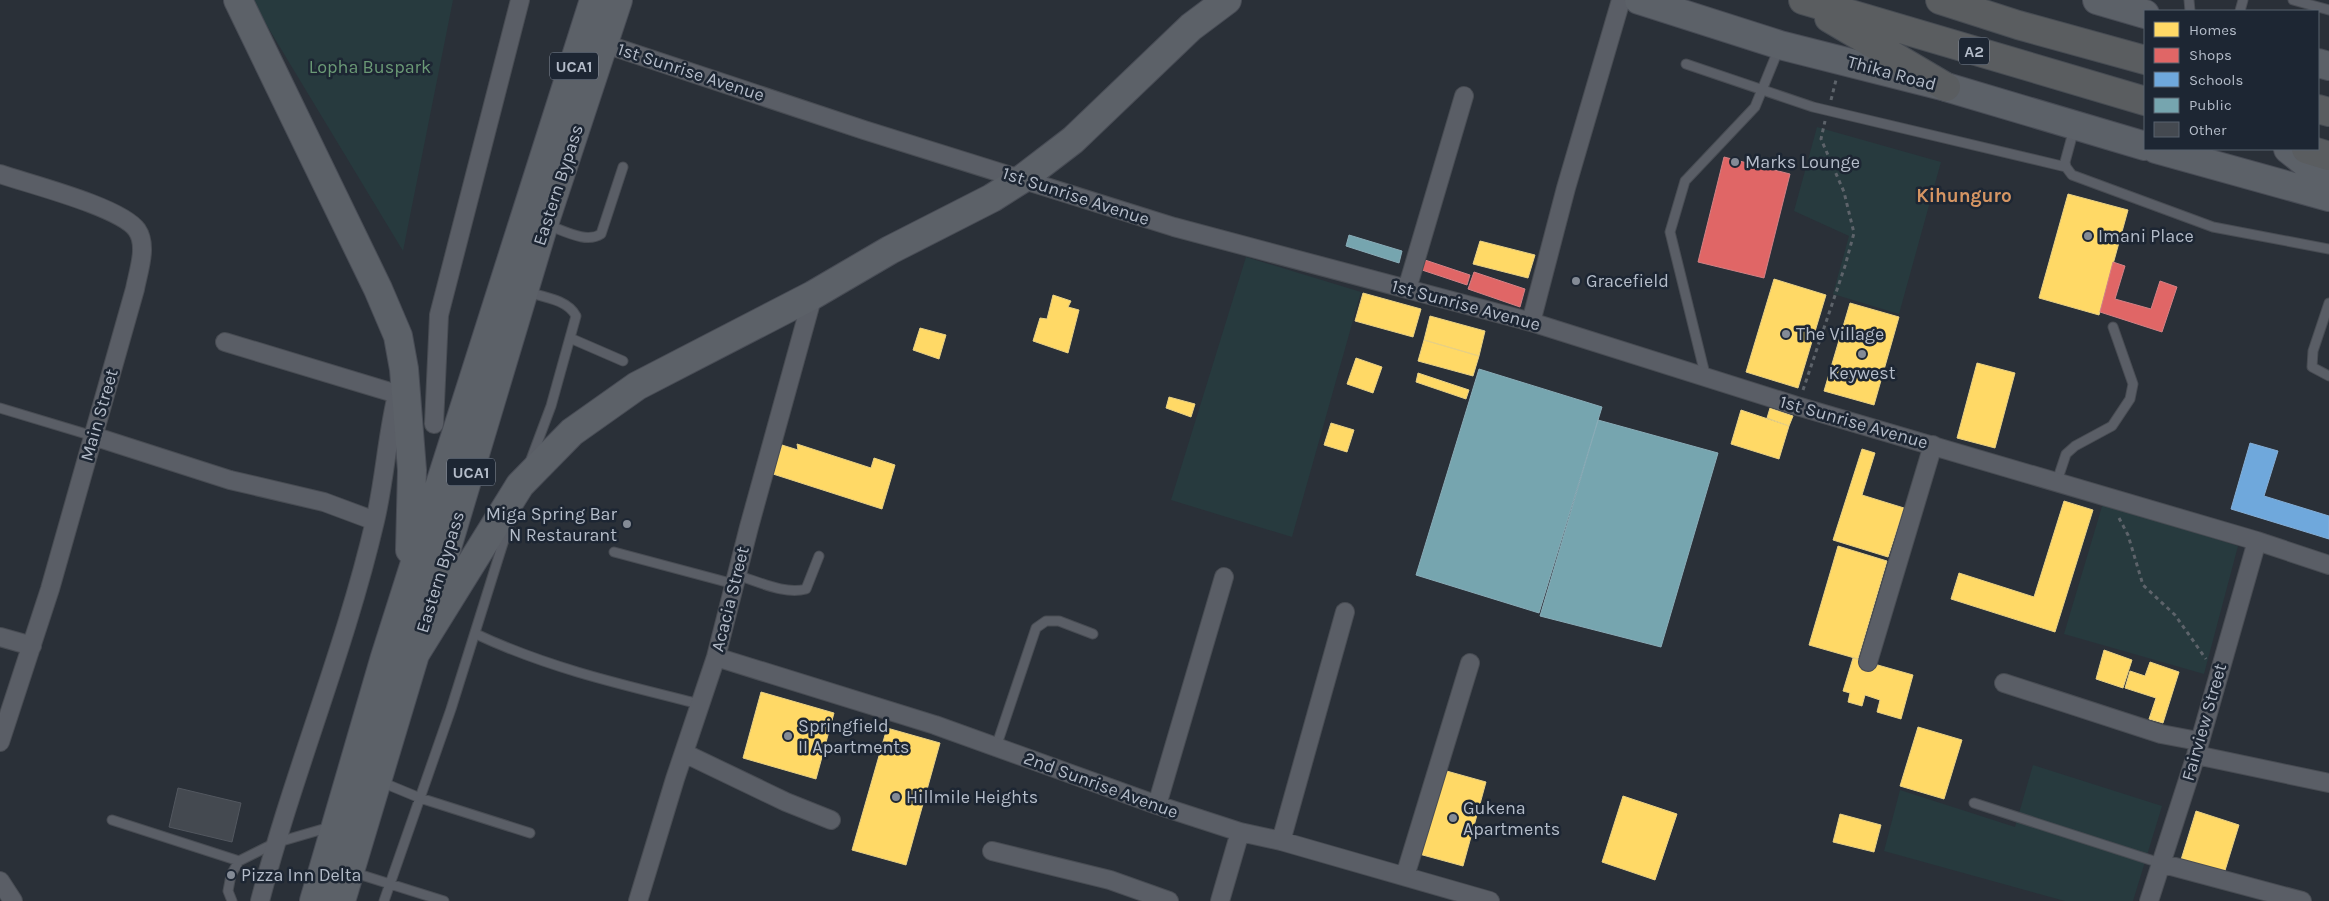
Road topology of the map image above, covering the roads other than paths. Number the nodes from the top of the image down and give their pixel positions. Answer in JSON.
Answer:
{"nodes":[{"id":1,"x":238,"y":0,"type":"edge"},
{"id":2,"x":520,"y":0,"type":"edge"},
{"id":3,"x":594,"y":0,"type":"edge"},
{"id":4,"x":618,"y":0,"type":"edge"},
{"id":5,"x":1227,"y":0,"type":"edge"},
{"id":6,"x":1621,"y":0,"type":"edge"},
{"id":7,"x":1639,"y":0,"type":"edge"},
{"id":8,"x":1799,"y":0,"type":"edge"},
{"id":9,"x":1803,"y":0,"type":"edge"},
{"id":10,"x":1940,"y":0,"type":"edge"},
{"id":11,"x":2096,"y":0,"type":"edge"},
{"id":12,"x":2293,"y":0,"type":"edge"},
{"id":13,"x":2329,"y":10,"type":"edge"},
{"id":14,"x":2144,"y":14,"type":"edge"},
{"id":15,"x":605,"y":44,"type":"junction"},
{"id":16,"x":1780,"y":45,"type":"junction"},
{"id":17,"x":2144,"y":60,"type":"edge"},
{"id":18,"x":1686,"y":64,"type":"dead end"},
{"id":19,"x":1946,"y":87,"type":"junction"},
{"id":20,"x":1762,"y":90,"type":"junction"},
{"id":21,"x":1464,"y":96,"type":"dead end"},
{"id":22,"x":2144,"y":101,"type":"edge"},
{"id":23,"x":2074,"y":126,"type":"junction"},
{"id":24,"x":2144,"y":146,"type":"edge"},
{"id":25,"x":2160,"y":150,"type":"edge"},
{"id":26,"x":2289,"y":150,"type":"edge"},
{"id":27,"x":2309,"y":150,"type":"edge"},
{"id":28,"x":2329,"y":156,"type":"edge"},
{"id":29,"x":622,"y":167,"type":"dead end"},
{"id":30,"x":2066,"y":167,"type":"junction"},
{"id":31,"x":0,"y":174,"type":"edge"},
{"id":32,"x":1022,"y":179,"type":"junction"},
{"id":33,"x":2329,"y":182,"type":"edge"},
{"id":34,"x":2329,"y":197,"type":"edge"},
{"id":35,"x":544,"y":224,"type":"junction"},
{"id":36,"x":2329,"y":249,"type":"edge"},
{"id":37,"x":1407,"y":289,"type":"junction"},
{"id":38,"x":524,"y":291,"type":"junction"},
{"id":39,"x":813,"y":295,"type":"junction"},
{"id":40,"x":2329,"y":303,"type":"edge"},
{"id":41,"x":1531,"y":322,"type":"junction"},
{"id":42,"x":2113,"y":328,"type":"dead end"},
{"id":43,"x":570,"y":338,"type":"junction"},
{"id":44,"x":225,"y":342,"type":"dead end"},
{"id":45,"x":623,"y":361,"type":"dead end"},
{"id":46,"x":2329,"y":376,"type":"edge"},
{"id":47,"x":1706,"y":378,"type":"junction"},
{"id":48,"x":400,"y":382,"type":"junction"},
{"id":49,"x":0,"y":408,"type":"edge"},
{"id":50,"x":434,"y":424,"type":"dead end"},
{"id":51,"x":93,"y":436,"type":"junction"},
{"id":52,"x":1933,"y":445,"type":"junction"},
{"id":53,"x":2056,"y":481,"type":"junction"},
{"id":54,"x":520,"y":485,"type":"junction"},
{"id":55,"x":375,"y":521,"type":"junction"},
{"id":56,"x":2257,"y":541,"type":"junction"},
{"id":57,"x":614,"y":552,"type":"dead end"},
{"id":58,"x":819,"y":556,"type":"dead end"},
{"id":59,"x":2329,"y":565,"type":"edge"},
{"id":60,"x":1224,"y":577,"type":"dead end"},
{"id":61,"x":735,"y":580,"type":"junction"},
{"id":62,"x":409,"y":582,"type":"junction"},
{"id":63,"x":1345,"y":612,"type":"dead end"},
{"id":64,"x":476,"y":634,"type":"junction"},
{"id":65,"x":1094,"y":634,"type":"dead end"},
{"id":66,"x":0,"y":637,"type":"edge"},
{"id":67,"x":32,"y":646,"type":"junction"},
{"id":68,"x":416,"y":654,"type":"junction"},
{"id":69,"x":716,"y":657,"type":"junction"},
{"id":70,"x":1868,"y":662,"type":"dead end"},
{"id":71,"x":1470,"y":663,"type":"dead end"},
{"id":72,"x":2004,"y":683,"type":"dead end"},
{"id":73,"x":700,"y":704,"type":"junction"},
{"id":74,"x":0,"y":742,"type":"edge"},
{"id":75,"x":996,"y":747,"type":"junction"},
{"id":76,"x":2197,"y":748,"type":"junction"},
{"id":77,"x":684,"y":753,"type":"junction"},
{"id":78,"x":377,"y":780,"type":"junction"},
{"id":79,"x":2329,"y":783,"type":"edge"},
{"id":80,"x":420,"y":798,"type":"junction"},
{"id":81,"x":1974,"y":803,"type":"dead end"},
{"id":82,"x":1157,"y":805,"type":"junction"},
{"id":83,"x":112,"y":820,"type":"dead end"},
{"id":84,"x":831,"y":820,"type":"dead end"},
{"id":85,"x":337,"y":825,"type":"junction"},
{"id":86,"x":1240,"y":832,"type":"junction"},
{"id":87,"x":530,"y":833,"type":"dead end"},
{"id":88,"x":1281,"y":841,"type":"junction"},
{"id":89,"x":275,"y":843,"type":"junction"},
{"id":90,"x":992,"y":851,"type":"dead end"},
{"id":91,"x":239,"y":861,"type":"junction"},
{"id":92,"x":2160,"y":863,"type":"junction"},
{"id":93,"x":350,"y":871,"type":"junction"},
{"id":94,"x":1405,"y":876,"type":"junction"},
{"id":95,"x":0,"y":882,"type":"edge"},
{"id":96,"x":390,"y":885,"type":"junction"},
{"id":97,"x":13,"y":901,"type":"edge"},
{"id":98,"x":232,"y":901,"type":"edge"},
{"id":99,"x":260,"y":901,"type":"edge"},
{"id":100,"x":314,"y":901,"type":"edge"},
{"id":101,"x":341,"y":901,"type":"edge"},
{"id":102,"x":384,"y":901,"type":"edge"},
{"id":103,"x":444,"y":901,"type":"edge"},
{"id":104,"x":638,"y":901,"type":"edge"},
{"id":105,"x":1168,"y":901,"type":"edge"},
{"id":106,"x":1220,"y":901,"type":"edge"},
{"id":107,"x":1490,"y":901,"type":"edge"},
{"id":108,"x":2149,"y":901,"type":"edge"},
{"id":109,"x":2302,"y":901,"type":"edge"}],
"edges":[{"from":1,"to":48,"type":"main road"},
{"from":2,"to":50,"type":"street"},
{"from":3,"to":62,"type":"main road","name":"Eastern Bypass","number":"UCA1"},
{"from":4,"to":15,"type":"main road","number":"UCA1"},
{"from":5,"to":32,"type":"main road"},
{"from":6,"to":41,"type":"street"},
{"from":7,"to":16,"type":"main road","name":"Thika Road"},
{"from":8,"to":19,"type":"highway"},
{"from":9,"to":22,"type":"highway","number":"A2"},
{"from":10,"to":17,"type":"highway","number":"A2"},
{"from":11,"to":14,"type":"main road"},
{"from":12,"to":13,"type":"lane"},
{"from":15,"to":32,"type":"street","name":"1st Sunrise Avenue"},
{"from":15,"to":35,"type":"main road","name":"Eastern Bypass","number":"UCA1"},
{"from":16,"to":19,"type":"main road","name":"Thika Road"},
{"from":16,"to":20,"type":"lane"},
{"from":18,"to":20,"type":"lane"},
{"from":19,"to":23,"type":"main road","name":"Thika Road"},
{"from":20,"to":30,"type":"lane"},
{"from":20,"to":47,"type":"lane"},
{"from":21,"to":37,"type":"street"},
{"from":23,"to":24,"type":"main road","name":"Thika Road"},
{"from":23,"to":30,"type":"lane"},
{"from":25,"to":34,"type":"main road"},
{"from":26,"to":33,"type":"main road"},
{"from":27,"to":28,"type":"highway"},
{"from":29,"to":35,"type":"lane"},
{"from":30,"to":36,"type":"lane"},
{"from":31,"to":51,"type":"street","name":"Main Street"},
{"from":32,"to":37,"type":"street","name":"1st Sunrise Avenue"},
{"from":32,"to":39,"type":"main road"},
{"from":35,"to":38,"type":"main road","name":"Eastern Bypass","number":"UCA1"},
{"from":37,"to":41,"type":"street","name":"1st Sunrise Avenue"},
{"from":38,"to":43,"type":"lane"},
{"from":38,"to":68,"type":"main road","name":"Eastern Bypass","number":"UCA1"},
{"from":39,"to":54,"type":"main road"},
{"from":39,"to":61,"type":"street","name":"Acacia Street"},
{"from":40,"to":46,"type":"lane"},
{"from":41,"to":47,"type":"street","name":"1st Sunrise Avenue"},
{"from":42,"to":53,"type":"lane"},
{"from":43,"to":45,"type":"lane"},
{"from":43,"to":54,"type":"lane"},
{"from":44,"to":48,"type":"street"},
{"from":47,"to":52,"type":"street","name":"1st Sunrise Avenue"},
{"from":48,"to":55,"type":"street"},
{"from":48,"to":62,"type":"main road"},
{"from":49,"to":51,"type":"lane"},
{"from":51,"to":55,"type":"street"},
{"from":51,"to":67,"type":"street","name":"Main Street"},
{"from":52,"to":53,"type":"street","name":"1st Sunrise Avenue"},
{"from":52,"to":70,"type":"street"},
{"from":53,"to":56,"type":"street","name":"1st Sunrise Avenue"},
{"from":54,"to":64,"type":"lane"},
{"from":54,"to":68,"type":"main road"},
{"from":55,"to":89,"type":"street"},
{"from":56,"to":59,"type":"street","name":"1st Sunrise Avenue"},
{"from":56,"to":76,"type":"street","name":"Fairview Street"},
{"from":57,"to":61,"type":"lane"},
{"from":58,"to":61,"type":"lane"},
{"from":60,"to":82,"type":"street"},
{"from":61,"to":69,"type":"street","name":"Acacia Street"},
{"from":62,"to":85,"type":"main road","name":"Eastern Bypass","number":"UCA1"},
{"from":63,"to":88,"type":"street"},
{"from":64,"to":73,"type":"lane"},
{"from":64,"to":80,"type":"lane"},
{"from":65,"to":75,"type":"lane"},
{"from":66,"to":67,"type":"street"},
{"from":67,"to":74,"type":"street","name":"Main Street"},
{"from":68,"to":78,"type":"main road","name":"Eastern Bypass","number":"UCA1"},
{"from":69,"to":73,"type":"street","name":"Acacia Street"},
{"from":69,"to":75,"type":"street","name":"2nd Sunrise Avenue"},
{"from":71,"to":94,"type":"street"},
{"from":72,"to":76,"type":"street"},
{"from":73,"to":77,"type":"street","name":"Acacia Street"},
{"from":75,"to":82,"type":"street","name":"2nd Sunrise Avenue"},
{"from":76,"to":79,"type":"street"},
{"from":76,"to":92,"type":"street","name":"Fairview Street"},
{"from":77,"to":84,"type":"street"},
{"from":77,"to":104,"type":"street","name":"Acacia Street"},
{"from":78,"to":80,"type":"lane"},
{"from":78,"to":93,"type":"main road","name":"Eastern Bypass","number":"UCA1"},
{"from":80,"to":87,"type":"lane"},
{"from":80,"to":96,"type":"lane"},
{"from":81,"to":92,"type":"lane"},
{"from":82,"to":86,"type":"street","name":"2nd Sunrise Avenue"},
{"from":83,"to":91,"type":"lane"},
{"from":85,"to":89,"type":"lane"},
{"from":85,"to":100,"type":"main road","name":"Eastern Bypass","number":"UCA1"},
{"from":86,"to":88,"type":"street","name":"2nd Sunrise Avenue"},
{"from":86,"to":106,"type":"street"},
{"from":88,"to":94,"type":"street","name":"2nd Sunrise Avenue"},
{"from":89,"to":91,"type":"lane"},
{"from":89,"to":99,"type":"street"},
{"from":90,"to":105,"type":"street"},
{"from":91,"to":98,"type":"lane"},
{"from":92,"to":108,"type":"street","name":"Fairview Street"},
{"from":92,"to":109,"type":"street"},
{"from":93,"to":96,"type":"lane"},
{"from":93,"to":101,"type":"main road","name":"Eastern Bypass","number":"UCA1"},
{"from":94,"to":107,"type":"street","name":"2nd Sunrise Avenue"},
{"from":95,"to":97,"type":"street"},
{"from":96,"to":102,"type":"lane"},
{"from":96,"to":103,"type":"lane"}]}
